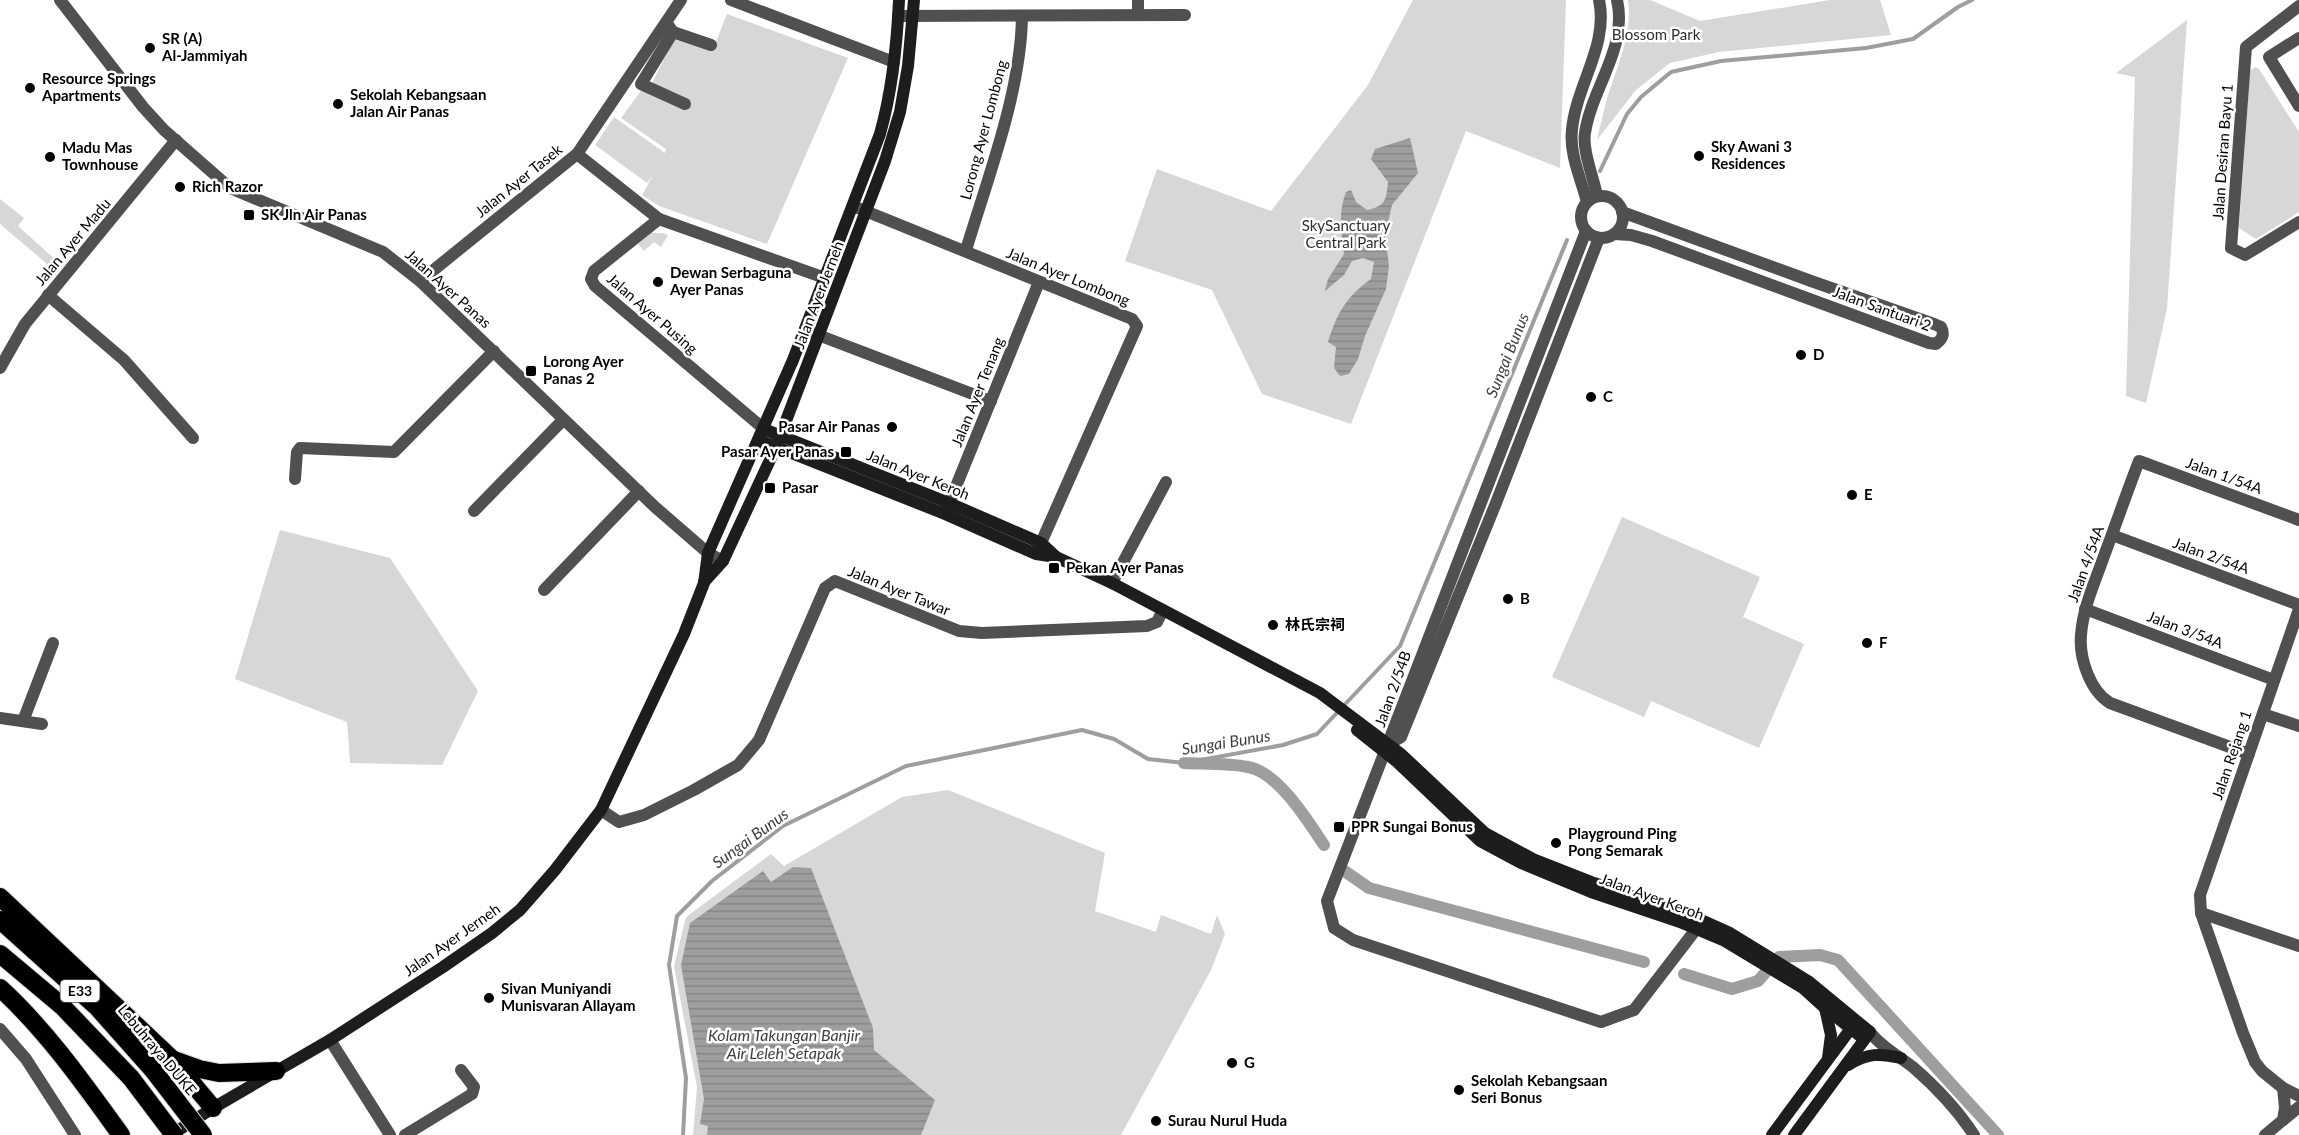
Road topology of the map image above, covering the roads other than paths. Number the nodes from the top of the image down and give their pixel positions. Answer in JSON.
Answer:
{"nodes":[{"id":1,"x":60,"y":0,"type":"edge"},
{"id":2,"x":681,"y":0,"type":"edge"},
{"id":3,"x":731,"y":0,"type":"edge"},
{"id":4,"x":899,"y":0,"type":"edge"},
{"id":5,"x":914,"y":0,"type":"edge"},
{"id":6,"x":1138,"y":0,"type":"edge"},
{"id":7,"x":1599,"y":0,"type":"edge"},
{"id":8,"x":1617,"y":0,"type":"edge"},
{"id":9,"x":2299,"y":6,"type":"edge"},
{"id":10,"x":1138,"y":15,"type":"junction"},
{"id":11,"x":1185,"y":15,"type":"dead end"},
{"id":12,"x":898,"y":16,"type":"junction"},
{"id":13,"x":913,"y":16,"type":"junction"},
{"id":14,"x":1022,"y":16,"type":"junction"},
{"id":15,"x":670,"y":27,"type":"junction"},
{"id":16,"x":2299,"y":38,"type":"edge"},
{"id":17,"x":711,"y":45,"type":"dead end"},
{"id":18,"x":2246,"y":47,"type":"junction"},
{"id":19,"x":2268,"y":57,"type":"junction"},
{"id":20,"x":894,"y":62,"type":"junction"},
{"id":21,"x":685,"y":104,"type":"dead end"},
{"id":22,"x":2299,"y":106,"type":"edge"},
{"id":23,"x":177,"y":140,"type":"junction"},
{"id":24,"x":578,"y":154,"type":"junction"},
{"id":25,"x":1592,"y":199,"type":"junction"},
{"id":26,"x":853,"y":206,"type":"junction"},
{"id":27,"x":867,"y":211,"type":"junction"},
{"id":28,"x":1622,"y":212,"type":"junction"},
{"id":29,"x":658,"y":219,"type":"junction"},
{"id":30,"x":2299,"y":222,"type":"edge"},
{"id":31,"x":1586,"y":231,"type":"junction"},
{"id":32,"x":1614,"y":234,"type":"junction"},
{"id":33,"x":1599,"y":237,"type":"junction"},
{"id":34,"x":966,"y":250,"type":"junction"},
{"id":35,"x":825,"y":278,"type":"junction"},
{"id":36,"x":420,"y":281,"type":"junction"},
{"id":37,"x":1039,"y":282,"type":"junction"},
{"id":38,"x":48,"y":295,"type":"junction"},
{"id":39,"x":805,"y":330,"type":"junction"},
{"id":40,"x":820,"y":336,"type":"junction"},
{"id":41,"x":494,"y":351,"type":"junction"},
{"id":42,"x":0,"y":368,"type":"edge"},
{"id":43,"x":991,"y":401,"type":"junction"},
{"id":44,"x":563,"y":420,"type":"junction"},
{"id":45,"x":762,"y":435,"type":"junction"},
{"id":46,"x":193,"y":438,"type":"dead end"},
{"id":47,"x":778,"y":441,"type":"junction"},
{"id":48,"x":2139,"y":461,"type":"joint"},
{"id":49,"x":296,"y":479,"type":"dead end"},
{"id":50,"x":1166,"y":482,"type":"dead end"},
{"id":51,"x":639,"y":491,"type":"junction"},
{"id":52,"x":947,"y":509,"type":"junction"},
{"id":53,"x":474,"y":511,"type":"dead end"},
{"id":54,"x":2299,"y":520,"type":"edge"},
{"id":55,"x":2112,"y":536,"type":"junction"},
{"id":56,"x":1038,"y":549,"type":"junction"},
{"id":57,"x":708,"y":553,"type":"junction"},
{"id":58,"x":723,"y":561,"type":"junction"},
{"id":59,"x":704,"y":583,"type":"junction"},
{"id":60,"x":1112,"y":583,"type":"junction"},
{"id":61,"x":544,"y":590,"type":"dead end"},
{"id":62,"x":2299,"y":607,"type":"edge"},
{"id":63,"x":2085,"y":609,"type":"junction"},
{"id":64,"x":1164,"y":610,"type":"junction"},
{"id":65,"x":53,"y":644,"type":"dead end"},
{"id":66,"x":2274,"y":680,"type":"junction"},
{"id":67,"x":2263,"y":714,"type":"junction"},
{"id":68,"x":0,"y":718,"type":"edge"},
{"id":69,"x":23,"y":721,"type":"junction"},
{"id":70,"x":42,"y":724,"type":"dead end"},
{"id":71,"x":2299,"y":726,"type":"edge"},
{"id":72,"x":1388,"y":748,"type":"junction"},
{"id":73,"x":2249,"y":754,"type":"junction"},
{"id":74,"x":601,"y":810,"type":"junction"},
{"id":75,"x":0,"y":897,"type":"edge"},
{"id":76,"x":2201,"y":913,"type":"junction"},
{"id":77,"x":0,"y":920,"type":"edge"},
{"id":78,"x":1699,"y":924,"type":"junction"},
{"id":79,"x":2299,"y":946,"type":"edge"},
{"id":80,"x":0,"y":954,"type":"edge"},
{"id":81,"x":1780,"y":968,"type":"junction"},
{"id":82,"x":0,"y":988,"type":"edge"},
{"id":83,"x":1825,"y":1008,"type":"junction"},
{"id":84,"x":1853,"y":1026,"type":"junction"},
{"id":85,"x":0,"y":1029,"type":"edge"},
{"id":86,"x":1870,"y":1037,"type":"junction"},
{"id":87,"x":330,"y":1040,"type":"junction"},
{"id":88,"x":1901,"y":1058,"type":"junction"},
{"id":89,"x":172,"y":1059,"type":"junction"},
{"id":90,"x":1828,"y":1059,"type":"junction"},
{"id":91,"x":1844,"y":1067,"type":"junction"},
{"id":92,"x":462,"y":1070,"type":"dead end"},
{"id":93,"x":276,"y":1071,"type":"junction"},
{"id":94,"x":2283,"y":1088,"type":"junction"},
{"id":95,"x":2299,"y":1096,"type":"edge"},
{"id":96,"x":2299,"y":1107,"type":"edge"},
{"id":97,"x":213,"y":1108,"type":"junction"},
{"id":98,"x":2283,"y":1120,"type":"junction"},
{"id":99,"x":75,"y":1135,"type":"edge"},
{"id":100,"x":122,"y":1135,"type":"edge"},
{"id":101,"x":172,"y":1135,"type":"edge"},
{"id":102,"x":203,"y":1135,"type":"edge"},
{"id":103,"x":390,"y":1135,"type":"edge"},
{"id":104,"x":405,"y":1135,"type":"edge"},
{"id":105,"x":1772,"y":1135,"type":"edge"},
{"id":106,"x":1794,"y":1135,"type":"edge"},
{"id":107,"x":1974,"y":1135,"type":"edge"},
{"id":108,"x":2265,"y":1135,"type":"edge"}],
"edges":[{"from":1,"to":23,"type":"street","name":"Jalan Ayer Panas"},
{"from":2,"to":15,"type":"street","name":"Jalan Ayer Tasek"},
{"from":3,"to":20,"type":"street"},
{"from":4,"to":12,"type":"main road","name":"Jalan Ayer Jerneh"},
{"from":5,"to":13,"type":"main road","name":"Jalan Ayer Jerneh"},
{"from":6,"to":10,"type":"street"},
{"from":7,"to":25,"type":"street"},
{"from":8,"to":25,"type":"street"},
{"from":9,"to":18,"type":"street"},
{"from":10,"to":11,"type":"street"},
{"from":10,"to":14,"type":"street"},
{"from":12,"to":13,"type":"street"},
{"from":12,"to":20,"type":"main road","name":"Jalan Ayer Jerneh"},
{"from":13,"to":14,"type":"street"},
{"from":13,"to":27,"type":"main road","name":"Jalan Ayer Jerneh"},
{"from":14,"to":34,"type":"street","name":"Lorong Ayer Lombong"},
{"from":15,"to":17,"type":"street"},
{"from":15,"to":21,"type":"street"},
{"from":15,"to":24,"type":"street","name":"Jalan Ayer Tasek"},
{"from":16,"to":19,"type":"street"},
{"from":18,"to":19,"type":"street"},
{"from":18,"to":30,"type":"street","name":"Jalan Desiran Bayu 1"},
{"from":19,"to":22,"type":"street"},
{"from":20,"to":26,"type":"main road","name":"Jalan Ayer Jerneh"},
{"from":23,"to":36,"type":"street","name":"Jalan Ayer Panas"},
{"from":23,"to":38,"type":"street","name":"Jalan Ayer Madu"},
{"from":24,"to":29,"type":"street"},
{"from":24,"to":36,"type":"street","name":"Jalan Ayer Tasek"},
{"from":25,"to":28,"type":"street"},
{"from":25,"to":31,"type":"street"},
{"from":26,"to":27,"type":"street","name":"Jalan Ayer Lombong"},
{"from":26,"to":35,"type":"main road","name":"Jalan Ayer Jerneh"},
{"from":27,"to":34,"type":"street","name":"Jalan Ayer Lombong"},
{"from":27,"to":40,"type":"main road","name":"Jalan Ayer Jerneh"},
{"from":28,"to":32,"type":"street"},
{"from":28,"to":32,"type":"street","name":"Jalan Santuari 2"},
{"from":29,"to":35,"type":"street"},
{"from":29,"to":45,"type":"street","name":"Jalan Ayer Pusing"},
{"from":31,"to":33,"type":"street"},
{"from":31,"to":72,"type":"street","name":"Jalan 2/54B"},
{"from":32,"to":33,"type":"street"},
{"from":33,"to":72,"type":"street","name":"Jalan 2/54B"},
{"from":34,"to":37,"type":"street","name":"Jalan Ayer Lombong"},
{"from":35,"to":39,"type":"main road","name":"Jalan Ayer Jerneh"},
{"from":36,"to":41,"type":"street","name":"Jalan Ayer Panas"},
{"from":37,"to":43,"type":"street","name":"Jalan Ayer Tenang"},
{"from":37,"to":56,"type":"street","name":"Jalan Ayer Lombong"},
{"from":38,"to":42,"type":"street","name":"Jalan Ayer Madu"},
{"from":38,"to":46,"type":"street"},
{"from":39,"to":40,"type":"street"},
{"from":39,"to":45,"type":"main road","name":"Jalan Ayer Jerneh"},
{"from":40,"to":43,"type":"street"},
{"from":40,"to":47,"type":"main road","name":"Jalan Ayer Jerneh"},
{"from":41,"to":44,"type":"street","name":"Jalan Ayer Panas"},
{"from":41,"to":49,"type":"street"},
{"from":43,"to":52,"type":"street","name":"Jalan Ayer Tenang"},
{"from":44,"to":51,"type":"street","name":"Jalan Ayer Panas"},
{"from":44,"to":53,"type":"street"},
{"from":45,"to":47,"type":"main road","name":"Jalan Ayer Keroh"},
{"from":45,"to":57,"type":"main road","name":"Jalan Ayer Jerneh"},
{"from":47,"to":52,"type":"main road","name":"Jalan Ayer Keroh"},
{"from":47,"to":58,"type":"main road","name":"Jalan Ayer Jerneh"},
{"from":48,"to":54,"type":"street","name":"Jalan 1/54A"},
{"from":48,"to":55,"type":"street","name":"Jalan 4/54A"},
{"from":50,"to":60,"type":"street"},
{"from":51,"to":57,"type":"street","name":"Jalan Ayer Panas"},
{"from":51,"to":61,"type":"street"},
{"from":52,"to":56,"type":"main road","name":"Jalan Ayer Keroh"},
{"from":55,"to":62,"type":"street","name":"Jalan 2/54A"},
{"from":55,"to":63,"type":"street","name":"Jalan 4/54A"},
{"from":56,"to":60,"type":"main road","name":"Jalan Ayer Keroh"},
{"from":57,"to":58,"type":"street","name":"Jalan Ayer Panas"},
{"from":57,"to":59,"type":"main road","name":"Jalan Ayer Jerneh"},
{"from":58,"to":59,"type":"main road","name":"Jalan Ayer Jerneh"},
{"from":59,"to":74,"type":"main road","name":"Jalan Ayer Jerneh"},
{"from":60,"to":64,"type":"main road","name":"Jalan Ayer Keroh"},
{"from":62,"to":66,"type":"street","name":"Jalan Rejang 1"},
{"from":63,"to":66,"type":"street","name":"Jalan 3/54A"},
{"from":63,"to":73,"type":"street","name":"Jalan 4/54A"},
{"from":64,"to":72,"type":"main road","name":"Jalan Ayer Keroh"},
{"from":64,"to":74,"type":"street","name":"Jalan Ayer Tawar"},
{"from":65,"to":69,"type":"street"},
{"from":66,"to":67,"type":"street","name":"Jalan Rejang 1"},
{"from":67,"to":71,"type":"street"},
{"from":67,"to":73,"type":"street","name":"Jalan Rejang 1"},
{"from":68,"to":69,"type":"street"},
{"from":69,"to":70,"type":"street"},
{"from":72,"to":78,"type":"main road","name":"Jalan Ayer Keroh"},
{"from":72,"to":78,"type":"street"},
{"from":73,"to":76,"type":"street","name":"Jalan Rejang 1"},
{"from":74,"to":87,"type":"main road","name":"Jalan Ayer Jerneh"},
{"from":75,"to":89,"type":"highway"},
{"from":76,"to":79,"type":"street"},
{"from":76,"to":94,"type":"street"},
{"from":77,"to":102,"type":"highway","name":"Lebuhraya DUKE","number":"E33","bridge":true},
{"from":78,"to":81,"type":"main road","name":"Jalan Ayer Keroh"},
{"from":80,"to":101,"type":"highway","number":"E33","bridge":true},
{"from":81,"to":83,"type":"main road","name":"Jalan Ayer Keroh"},
{"from":81,"to":84,"type":"main road","name":"Jalan Ayer Keroh"},
{"from":82,"to":100,"type":"highway"},
{"from":83,"to":84,"type":"main road","name":"Jalan Ayer Keroh"},
{"from":83,"to":90,"type":"main road"},
{"from":84,"to":86,"type":"main road","name":"Jalan Ayer Keroh"},
{"from":84,"to":90,"type":"main road"},
{"from":85,"to":99,"type":"street"},
{"from":86,"to":88,"type":"street","name":"Jalan Ayer Keroh"},
{"from":86,"to":91,"type":"main road"},
{"from":87,"to":93,"type":"main road","name":"Jalan Ayer Jerneh"},
{"from":87,"to":103,"type":"street"},
{"from":88,"to":91,"type":"main road"},
{"from":88,"to":107,"type":"street","name":"Jalan Ayer Keroh"},
{"from":89,"to":93,"type":"highway"},
{"from":89,"to":97,"type":"highway"},
{"from":90,"to":105,"type":"main road"},
{"from":91,"to":106,"type":"main road"},
{"from":92,"to":104,"type":"street"},
{"from":93,"to":97,"type":"main road","name":"Jalan Ayer Jerneh"},
{"from":94,"to":95,"type":"street"},
{"from":94,"to":98,"type":"street"},
{"from":96,"to":98,"type":"street"},
{"from":97,"to":101,"type":"main road","name":"Jalan Ayer Jerneh"},
{"from":98,"to":108,"type":"street"}]}
